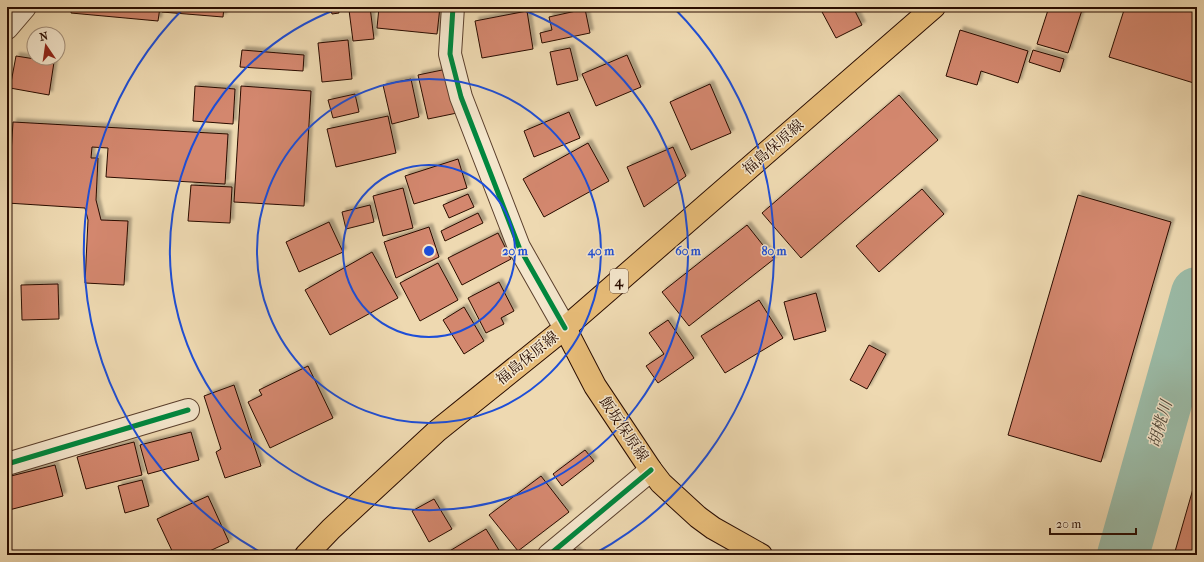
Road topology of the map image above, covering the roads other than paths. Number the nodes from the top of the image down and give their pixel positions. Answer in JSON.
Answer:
{"nodes":[{"id":1,"x":25,"y":7,"type":"edge"},
{"id":2,"x":453,"y":7,"type":"edge"},
{"id":3,"x":934,"y":7,"type":"edge"},
{"id":4,"x":7,"y":28,"type":"edge"},
{"id":5,"x":565,"y":328,"type":"junction"},
{"id":6,"x":188,"y":410,"type":"dead end"},
{"id":7,"x":7,"y":464,"type":"edge"},
{"id":8,"x":651,"y":470,"type":"junction"},
{"id":9,"x":306,"y":555,"type":"edge"},
{"id":10,"x":549,"y":555,"type":"edge"},
{"id":11,"x":761,"y":555,"type":"edge"}],
"edges":[{"from":1,"to":4,"type":"street"},
{"from":2,"to":5,"type":"street"},
{"from":3,"to":5,"type":"main road","name":"福島保原線","number":"4"},
{"from":5,"to":8,"type":"main road","name":"飯坂保原線"},
{"from":5,"to":9,"type":"main road","name":"福島保原線","number":"4"},
{"from":6,"to":7,"type":"street"},
{"from":8,"to":10,"type":"street"},
{"from":8,"to":11,"type":"main road","name":"飯坂保原線"}]}
